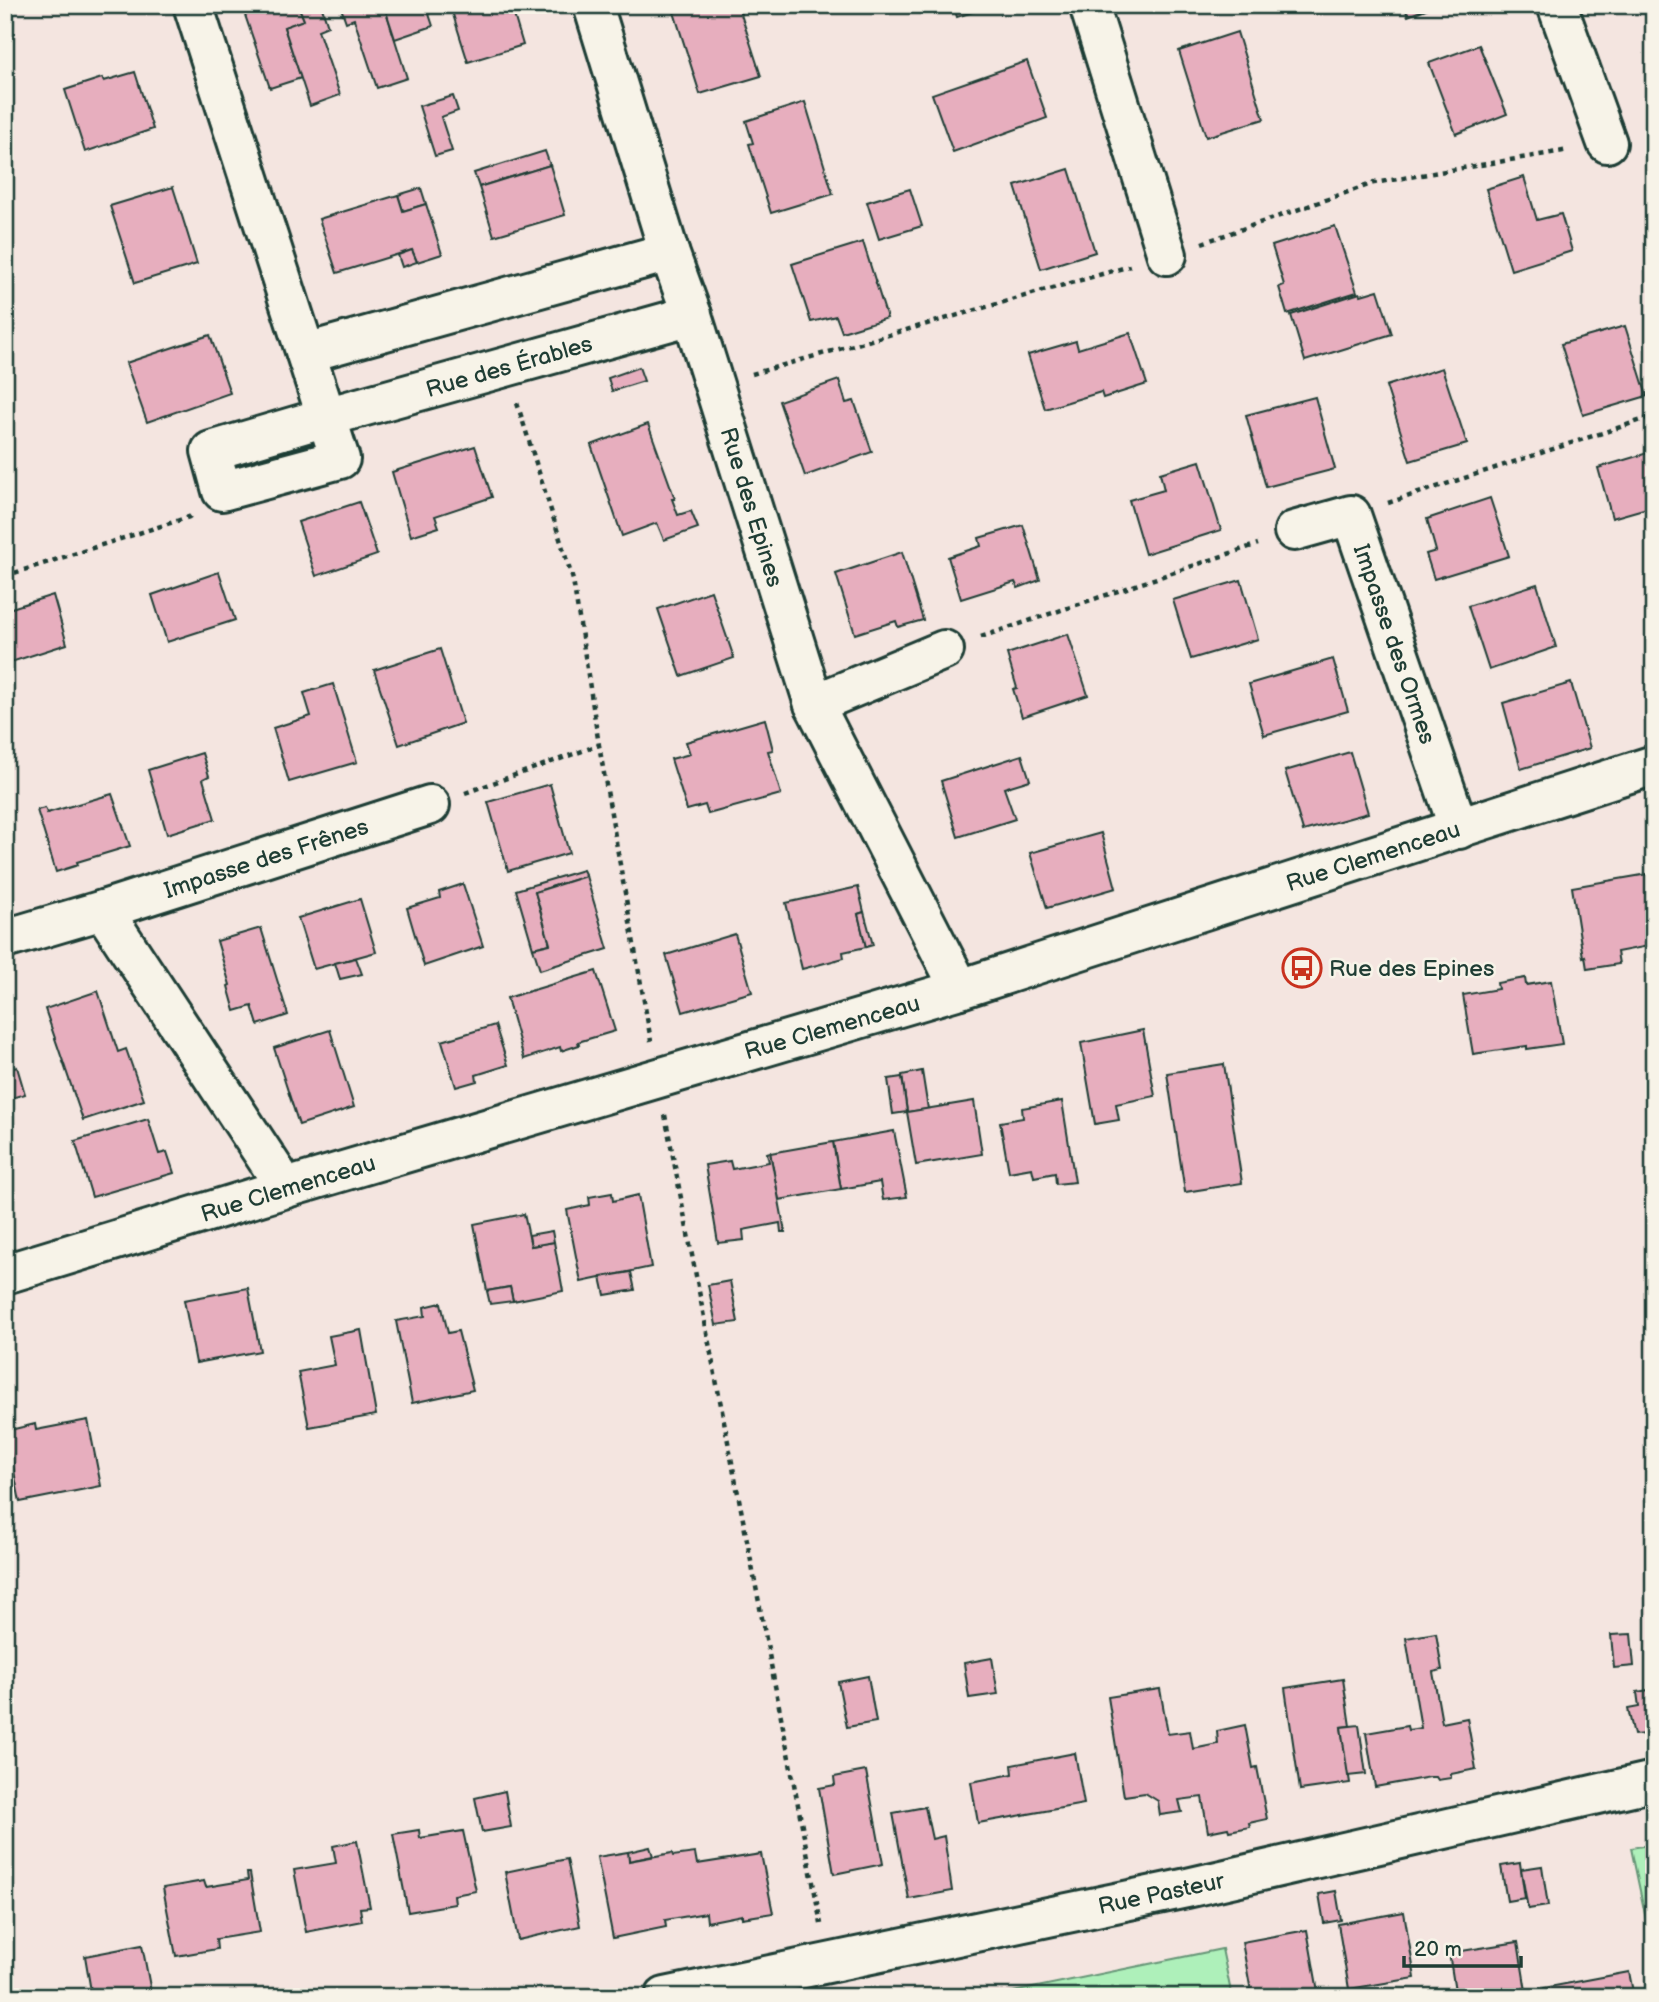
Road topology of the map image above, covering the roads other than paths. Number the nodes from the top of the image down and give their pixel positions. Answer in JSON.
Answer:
{"nodes":[{"id":1,"x":193,"y":5,"type":"edge"},
{"id":2,"x":593,"y":5,"type":"edge"},
{"id":3,"x":1089,"y":5,"type":"edge"},
{"id":4,"x":1557,"y":5,"type":"edge"},
{"id":5,"x":1607,"y":143,"type":"road end"},
{"id":6,"x":669,"y":252,"type":"junction"},
{"id":7,"x":1167,"y":255,"type":"road end"},
{"id":8,"x":692,"y":315,"type":"junction"},
{"id":9,"x":306,"y":353,"type":"junction"},
{"id":10,"x":326,"y":417,"type":"junction"},
{"id":11,"x":222,"y":492,"type":"road end"},
{"id":12,"x":1293,"y":531,"type":"road end"},
{"id":13,"x":944,"y":650,"type":"road end"},
{"id":14,"x":814,"y":704,"type":"junction"},
{"id":15,"x":1654,"y":765,"type":"edge"},
{"id":16,"x":430,"y":805,"type":"road end"},
{"id":17,"x":1459,"y":829,"type":"junction"},
{"id":18,"x":103,"y":910,"type":"junction"},
{"id":19,"x":5,"y":939,"type":"edge"},
{"id":20,"x":960,"y":989,"type":"junction"},
{"id":21,"x":286,"y":1188,"type":"junction"},
{"id":22,"x":5,"y":1274,"type":"edge"},
{"id":23,"x":1654,"y":1781,"type":"edge"},
{"id":24,"x":665,"y":1997,"type":"edge"}],
"edges":[{"from":1,"to":9,"type":"street"},
{"from":2,"to":6,"type":"street","name":"Rue des Epines"},
{"from":3,"to":7,"type":"street"},
{"from":4,"to":5,"type":"street"},
{"from":6,"to":8,"type":"street","name":"Rue des Epines"},
{"from":6,"to":9,"type":"street"},
{"from":8,"to":10,"type":"street","name":"Rue des Érables"},
{"from":8,"to":14,"type":"street","name":"Rue des Epines"},
{"from":9,"to":10,"type":"street"},
{"from":10,"to":11,"type":"street","name":"Rue des Érables"},
{"from":12,"to":17,"type":"street","name":"Impasse des Ormes"},
{"from":13,"to":14,"type":"street"},
{"from":14,"to":20,"type":"street","name":"Rue des Epines"},
{"from":15,"to":17,"type":"street","name":"Rue Clemenceau"},
{"from":16,"to":18,"type":"street","name":"Impasse des Frênes"},
{"from":17,"to":20,"type":"street","name":"Rue Clemenceau"},
{"from":18,"to":19,"type":"street","name":"Impasse des Frênes"},
{"from":18,"to":21,"type":"street"},
{"from":20,"to":21,"type":"street","name":"Rue Clemenceau"},
{"from":21,"to":22,"type":"street","name":"Rue Clemenceau"},
{"from":23,"to":24,"type":"street","name":"Rue Pasteur"}]}
